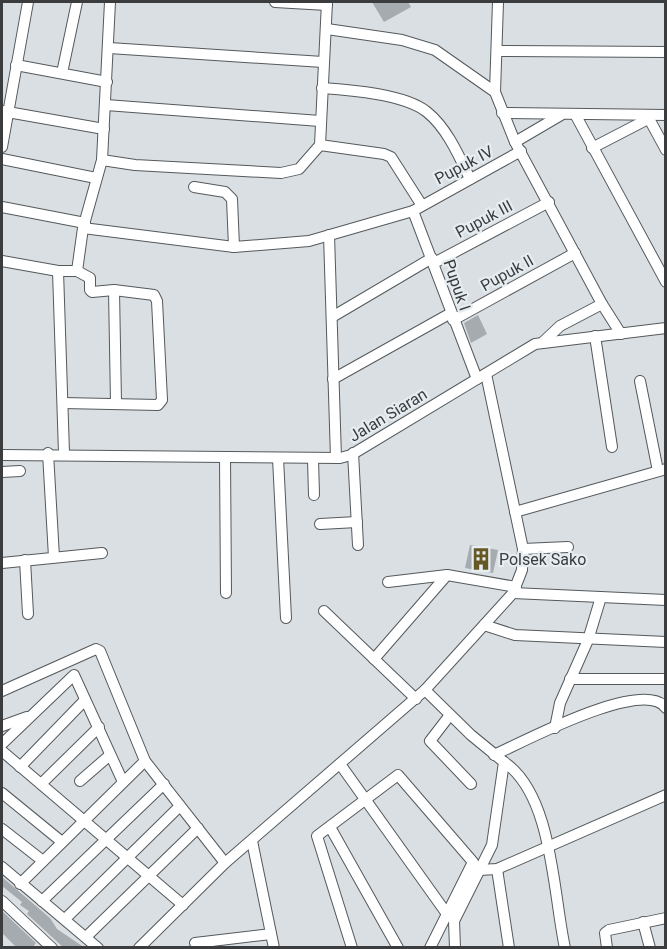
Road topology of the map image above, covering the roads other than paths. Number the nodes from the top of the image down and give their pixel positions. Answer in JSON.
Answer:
{"nodes":[{"id":1,"x":28,"y":2,"type":"edge"},
{"id":2,"x":77,"y":2,"type":"edge"},
{"id":3,"x":110,"y":2,"type":"edge"},
{"id":4,"x":275,"y":2,"type":"edge"},
{"id":5,"x":498,"y":2,"type":"edge"},
{"id":6,"x":327,"y":3,"type":"edge"},
{"id":7,"x":327,"y":29,"type":"junction"},
{"id":8,"x":109,"y":48,"type":"junction"},
{"id":9,"x":498,"y":51,"type":"junction"},
{"id":10,"x":666,"y":52,"type":"edge"},
{"id":11,"x":322,"y":63,"type":"junction"},
{"id":12,"x":16,"y":65,"type":"junction"},
{"id":13,"x":62,"y":73,"type":"junction"},
{"id":14,"x":107,"y":82,"type":"junction"},
{"id":15,"x":322,"y":88,"type":"junction"},
{"id":16,"x":495,"y":92,"type":"junction"},
{"id":17,"x":106,"y":105,"type":"junction"},
{"id":18,"x":4,"y":111,"type":"edge"},
{"id":19,"x":502,"y":113,"type":"junction"},
{"id":20,"x":562,"y":114,"type":"junction"},
{"id":21,"x":575,"y":114,"type":"junction"},
{"id":22,"x":666,"y":115,"type":"edge"},
{"id":23,"x":648,"y":117,"type":"junction"},
{"id":24,"x":320,"y":120,"type":"junction"},
{"id":25,"x":104,"y":129,"type":"junction"},
{"id":26,"x":320,"y":145,"type":"junction"},
{"id":27,"x":2,"y":147,"type":"edge"},
{"id":28,"x":518,"y":147,"type":"junction"},
{"id":29,"x":592,"y":148,"type":"junction"},
{"id":30,"x":665,"y":148,"type":"edge"},
{"id":31,"x":2,"y":159,"type":"edge"},
{"id":32,"x":102,"y":160,"type":"junction"},
{"id":33,"x":96,"y":178,"type":"junction"},
{"id":34,"x":470,"y":179,"type":"junction"},
{"id":35,"x":194,"y":187,"type":"dead end"},
{"id":36,"x":549,"y":202,"type":"junction"},
{"id":37,"x":2,"y":207,"type":"edge"},
{"id":38,"x":417,"y":207,"type":"junction"},
{"id":39,"x":84,"y":226,"type":"junction"},
{"id":40,"x":329,"y":236,"type":"junction"},
{"id":41,"x":234,"y":247,"type":"junction"},
{"id":42,"x":575,"y":253,"type":"junction"},
{"id":43,"x":433,"y":260,"type":"junction"},
{"id":44,"x":2,"y":261,"type":"edge"},
{"id":45,"x":58,"y":271,"type":"junction"},
{"id":46,"x":77,"y":271,"type":"junction"},
{"id":47,"x":666,"y":282,"type":"edge"},
{"id":48,"x":114,"y":290,"type":"junction"},
{"id":49,"x":602,"y":304,"type":"junction"},
{"id":50,"x":452,"y":316,"type":"junction"},
{"id":51,"x":332,"y":317,"type":"junction"},
{"id":52,"x":666,"y":328,"type":"edge"},
{"id":53,"x":621,"y":334,"type":"junction"},
{"id":54,"x":595,"y":336,"type":"junction"},
{"id":55,"x":543,"y":342,"type":"junction"},
{"id":56,"x":482,"y":377,"type":"junction"},
{"id":57,"x":333,"y":380,"type":"junction"},
{"id":58,"x":640,"y":381,"type":"dead end"},
{"id":59,"x":63,"y":403,"type":"junction"},
{"id":60,"x":116,"y":403,"type":"junction"},
{"id":61,"x":612,"y":447,"type":"dead end"},
{"id":62,"x":48,"y":453,"type":"junction"},
{"id":63,"x":64,"y":453,"type":"junction"},
{"id":64,"x":353,"y":453,"type":"junction"},
{"id":65,"x":4,"y":454,"type":"edge"},
{"id":66,"x":225,"y":457,"type":"junction"},
{"id":67,"x":278,"y":458,"type":"junction"},
{"id":68,"x":336,"y":458,"type":"junction"},
{"id":69,"x":314,"y":459,"type":"junction"},
{"id":70,"x":662,"y":470,"type":"edge"},
{"id":71,"x":20,"y":471,"type":"dead end"},
{"id":72,"x":4,"y":472,"type":"edge"},
{"id":73,"x":314,"y":495,"type":"dead end"},
{"id":74,"x":515,"y":512,"type":"junction"},
{"id":75,"x":357,"y":522,"type":"junction"},
{"id":76,"x":320,"y":524,"type":"dead end"},
{"id":77,"x":358,"y":545,"type":"dead end"},
{"id":78,"x":568,"y":547,"type":"dead end"},
{"id":79,"x":523,"y":549,"type":"junction"},
{"id":80,"x":102,"y":553,"type":"dead end"},
{"id":81,"x":54,"y":557,"type":"junction"},
{"id":82,"x":25,"y":560,"type":"junction"},
{"id":83,"x":2,"y":563,"type":"edge"},
{"id":84,"x":447,"y":575,"type":"junction"},
{"id":85,"x":388,"y":582,"type":"dead end"},
{"id":86,"x":514,"y":590,"type":"junction"},
{"id":87,"x":226,"y":593,"type":"dead end"},
{"id":88,"x":601,"y":597,"type":"junction"},
{"id":89,"x":666,"y":600,"type":"edge"},
{"id":90,"x":324,"y":610,"type":"dead end"},
{"id":91,"x":28,"y":614,"type":"dead end"},
{"id":92,"x":286,"y":618,"type":"dead end"},
{"id":93,"x":484,"y":625,"type":"junction"},
{"id":94,"x":588,"y":640,"type":"junction"},
{"id":95,"x":666,"y":642,"type":"edge"},
{"id":96,"x":68,"y":659,"type":"junction"},
{"id":97,"x":374,"y":659,"type":"junction"},
{"id":98,"x":74,"y":675,"type":"junction"},
{"id":99,"x":570,"y":679,"type":"junction"},
{"id":100,"x":666,"y":679,"type":"edge"},
{"id":101,"x":425,"y":690,"type":"junction"},
{"id":102,"x":2,"y":691,"type":"edge"},
{"id":103,"x":416,"y":699,"type":"junction"},
{"id":104,"x":85,"y":700,"type":"junction"},
{"id":105,"x":666,"y":708,"type":"edge"},
{"id":106,"x":450,"y":715,"type":"junction"},
{"id":107,"x":30,"y":716,"type":"junction"},
{"id":108,"x":2,"y":726,"type":"edge"},
{"id":109,"x":99,"y":727,"type":"junction"},
{"id":110,"x":555,"y":728,"type":"junction"},
{"id":111,"x":2,"y":744,"type":"edge"},
{"id":112,"x":2,"y":751,"type":"edge"},
{"id":113,"x":110,"y":755,"type":"junction"},
{"id":114,"x":494,"y":755,"type":"junction"},
{"id":115,"x":145,"y":761,"type":"junction"},
{"id":116,"x":504,"y":762,"type":"junction"},
{"id":117,"x":340,"y":764,"type":"junction"},
{"id":118,"x":20,"y":767,"type":"junction"},
{"id":119,"x":80,"y":782,"type":"dead end"},
{"id":120,"x":123,"y":782,"type":"junction"},
{"id":121,"x":41,"y":784,"type":"junction"},
{"id":122,"x":164,"y":784,"type":"junction"},
{"id":123,"x":471,"y":784,"type":"dead end"},
{"id":124,"x":2,"y":793,"type":"edge"},
{"id":125,"x":666,"y":795,"type":"edge"},
{"id":126,"x":366,"y":801,"type":"junction"},
{"id":127,"x":180,"y":806,"type":"junction"},
{"id":128,"x":83,"y":820,"type":"junction"},
{"id":129,"x":330,"y":827,"type":"junction"},
{"id":130,"x":198,"y":828,"type":"junction"},
{"id":131,"x":2,"y":829,"type":"edge"},
{"id":132,"x":107,"y":840,"type":"junction"},
{"id":133,"x":252,"y":841,"type":"junction"},
{"id":134,"x":62,"y":842,"type":"junction"},
{"id":135,"x":550,"y":847,"type":"junction"},
{"id":136,"x":128,"y":858,"type":"junction"},
{"id":137,"x":43,"y":861,"type":"junction"},
{"id":138,"x":225,"y":863,"type":"junction"},
{"id":139,"x":2,"y":867,"type":"edge"},
{"id":140,"x":497,"y":868,"type":"junction"},
{"id":141,"x":479,"y":870,"type":"junction"},
{"id":142,"x":149,"y":876,"type":"junction"},
{"id":143,"x":20,"y":884,"type":"junction"},
{"id":144,"x":2,"y":901,"type":"edge"},
{"id":145,"x":42,"y":901,"type":"junction"},
{"id":146,"x":183,"y":904,"type":"junction"},
{"id":147,"x":447,"y":914,"type":"junction"},
{"id":148,"x":666,"y":918,"type":"edge"},
{"id":149,"x":65,"y":919,"type":"junction"},
{"id":150,"x":642,"y":922,"type":"junction"},
{"id":151,"x":271,"y":933,"type":"junction"},
{"id":152,"x":86,"y":937,"type":"junction"},
{"id":153,"x":195,"y":943,"type":"dead end"},
{"id":154,"x":52,"y":948,"type":"edge"},
{"id":155,"x":98,"y":948,"type":"edge"},
{"id":156,"x":139,"y":948,"type":"edge"},
{"id":157,"x":274,"y":948,"type":"edge"},
{"id":158,"x":352,"y":948,"type":"edge"},
{"id":159,"x":398,"y":948,"type":"edge"},
{"id":160,"x":430,"y":948,"type":"edge"},
{"id":161,"x":455,"y":948,"type":"edge"},
{"id":162,"x":509,"y":948,"type":"edge"},
{"id":163,"x":565,"y":948,"type":"edge"},
{"id":164,"x":607,"y":948,"type":"edge"},
{"id":165,"x":650,"y":948,"type":"edge"}],
"edges":[{"from":1,"to":12,"type":"street"},
{"from":2,"to":13,"type":"street"},
{"from":3,"to":8,"type":"street"},
{"from":4,"to":6,"type":"street"},
{"from":5,"to":9,"type":"street"},
{"from":6,"to":7,"type":"street"},
{"from":7,"to":11,"type":"street"},
{"from":7,"to":16,"type":"street"},
{"from":8,"to":11,"type":"street"},
{"from":8,"to":14,"type":"street"},
{"from":9,"to":10,"type":"street"},
{"from":9,"to":16,"type":"street"},
{"from":11,"to":15,"type":"street"},
{"from":12,"to":13,"type":"street"},
{"from":12,"to":18,"type":"street"},
{"from":13,"to":14,"type":"street"},
{"from":14,"to":17,"type":"street"},
{"from":15,"to":24,"type":"street"},
{"from":15,"to":34,"type":"street"},
{"from":16,"to":19,"type":"street"},
{"from":17,"to":24,"type":"street"},
{"from":17,"to":25,"type":"street"},
{"from":18,"to":25,"type":"street"},
{"from":18,"to":27,"type":"street"},
{"from":19,"to":20,"type":"street"},
{"from":19,"to":28,"type":"street"},
{"from":20,"to":21,"type":"street"},
{"from":20,"to":28,"type":"street","name":"Pupuk IV"},
{"from":21,"to":23,"type":"street"},
{"from":21,"to":29,"type":"street"},
{"from":22,"to":23,"type":"street"},
{"from":23,"to":29,"type":"street"},
{"from":23,"to":30,"type":"street"},
{"from":24,"to":26,"type":"street"},
{"from":25,"to":32,"type":"street"},
{"from":26,"to":32,"type":"street"},
{"from":26,"to":38,"type":"street","name":"Pupuk I"},
{"from":28,"to":34,"type":"street","name":"Pupuk IV"},
{"from":28,"to":36,"type":"street"},
{"from":29,"to":47,"type":"street"},
{"from":31,"to":33,"type":"street"},
{"from":32,"to":33,"type":"street"},
{"from":33,"to":39,"type":"street"},
{"from":34,"to":38,"type":"street","name":"Pupuk IV"},
{"from":35,"to":41,"type":"street"},
{"from":36,"to":42,"type":"street"},
{"from":36,"to":43,"type":"street","name":"Pupuk III"},
{"from":37,"to":39,"type":"street","name":"Pupuk IV"},
{"from":38,"to":40,"type":"street","name":"Pupuk IV"},
{"from":38,"to":43,"type":"street","name":"Pupuk I"},
{"from":39,"to":41,"type":"street","name":"Pupuk IV"},
{"from":39,"to":46,"type":"street"},
{"from":40,"to":41,"type":"street","name":"Pupuk IV"},
{"from":40,"to":51,"type":"street"},
{"from":42,"to":49,"type":"street"},
{"from":42,"to":50,"type":"street","name":"Pupuk II"},
{"from":43,"to":50,"type":"street","name":"Pupuk I"},
{"from":43,"to":51,"type":"street","name":"Pupuk III"},
{"from":44,"to":45,"type":"street"},
{"from":45,"to":46,"type":"street"},
{"from":45,"to":59,"type":"street"},
{"from":46,"to":48,"type":"street"},
{"from":48,"to":60,"type":"street"},
{"from":48,"to":60,"type":"street"},
{"from":49,"to":53,"type":"street"},
{"from":49,"to":55,"type":"street"},
{"from":50,"to":56,"type":"street","name":"Pupuk I"},
{"from":50,"to":57,"type":"street","name":"Pupuk II"},
{"from":51,"to":57,"type":"street"},
{"from":52,"to":53,"type":"street","name":"Jalan Siaran"},
{"from":53,"to":54,"type":"street","name":"Jalan Siaran"},
{"from":54,"to":55,"type":"street","name":"Jalan Siaran"},
{"from":54,"to":61,"type":"street"},
{"from":55,"to":56,"type":"street","name":"Jalan Siaran"},
{"from":56,"to":64,"type":"street","name":"Jalan Siaran"},
{"from":56,"to":74,"type":"street","name":"Pupuk I"},
{"from":57,"to":68,"type":"street"},
{"from":58,"to":70,"type":"street"},
{"from":59,"to":60,"type":"street"},
{"from":59,"to":63,"type":"street"},
{"from":62,"to":63,"type":"street","name":"Jalan Siaran"},
{"from":62,"to":65,"type":"street","name":"Jalan Siaran"},
{"from":62,"to":81,"type":"street"},
{"from":63,"to":66,"type":"street","name":"Jalan Siaran"},
{"from":64,"to":68,"type":"street","name":"Jalan Siaran"},
{"from":64,"to":75,"type":"street"},
{"from":65,"to":72,"type":"street"},
{"from":66,"to":67,"type":"street","name":"Jalan Siaran"},
{"from":66,"to":87,"type":"street"},
{"from":67,"to":69,"type":"street","name":"Jalan Siaran"},
{"from":67,"to":92,"type":"street"},
{"from":68,"to":69,"type":"street","name":"Jalan Siaran"},
{"from":69,"to":73,"type":"street"},
{"from":70,"to":74,"type":"street"},
{"from":71,"to":72,"type":"street"},
{"from":74,"to":79,"type":"street","name":"Pupuk I"},
{"from":75,"to":76,"type":"street"},
{"from":75,"to":77,"type":"street"},
{"from":78,"to":79,"type":"street"},
{"from":79,"to":86,"type":"street","name":"Pupuk I"},
{"from":80,"to":81,"type":"street"},
{"from":81,"to":82,"type":"street"},
{"from":82,"to":83,"type":"street"},
{"from":82,"to":91,"type":"street"},
{"from":84,"to":85,"type":"street"},
{"from":84,"to":86,"type":"street"},
{"from":84,"to":97,"type":"street"},
{"from":86,"to":88,"type":"street"},
{"from":86,"to":93,"type":"street"},
{"from":88,"to":89,"type":"street"},
{"from":88,"to":94,"type":"street"},
{"from":90,"to":97,"type":"street"},
{"from":93,"to":94,"type":"street"},
{"from":93,"to":101,"type":"street"},
{"from":94,"to":95,"type":"street"},
{"from":94,"to":99,"type":"street"},
{"from":96,"to":98,"type":"street"},
{"from":96,"to":102,"type":"street"},
{"from":96,"to":115,"type":"street"},
{"from":97,"to":103,"type":"street"},
{"from":98,"to":104,"type":"street"},
{"from":98,"to":107,"type":"street"},
{"from":99,"to":100,"type":"street"},
{"from":99,"to":110,"type":"street"},
{"from":101,"to":103,"type":"street"},
{"from":101,"to":106,"type":"street"},
{"from":103,"to":117,"type":"street"},
{"from":104,"to":109,"type":"street"},
{"from":104,"to":118,"type":"street"},
{"from":105,"to":110,"type":"street"},
{"from":106,"to":114,"type":"street"},
{"from":106,"to":123,"type":"street"},
{"from":107,"to":108,"type":"street"},
{"from":107,"to":111,"type":"street"},
{"from":109,"to":113,"type":"street"},
{"from":109,"to":121,"type":"street"},
{"from":110,"to":114,"type":"street"},
{"from":112,"to":118,"type":"street"},
{"from":113,"to":119,"type":"street"},
{"from":113,"to":120,"type":"street"},
{"from":114,"to":116,"type":"street"},
{"from":115,"to":120,"type":"street"},
{"from":115,"to":122,"type":"street"},
{"from":116,"to":135,"type":"street"},
{"from":116,"to":141,"type":"street"},
{"from":117,"to":126,"type":"street"},
{"from":117,"to":133,"type":"street"},
{"from":118,"to":121,"type":"street"},
{"from":120,"to":128,"type":"street"},
{"from":121,"to":128,"type":"street"},
{"from":122,"to":127,"type":"street"},
{"from":122,"to":132,"type":"street"},
{"from":124,"to":134,"type":"street"},
{"from":125,"to":135,"type":"street"},
{"from":126,"to":129,"type":"street"},
{"from":126,"to":147,"type":"street"},
{"from":126,"to":147,"type":"street"},
{"from":127,"to":130,"type":"street"},
{"from":127,"to":136,"type":"street"},
{"from":128,"to":132,"type":"street"},
{"from":128,"to":134,"type":"street"},
{"from":129,"to":158,"type":"street"},
{"from":129,"to":159,"type":"street"},
{"from":130,"to":138,"type":"street"},
{"from":130,"to":142,"type":"street"},
{"from":131,"to":137,"type":"street"},
{"from":132,"to":136,"type":"street"},
{"from":132,"to":145,"type":"street"},
{"from":133,"to":138,"type":"street"},
{"from":133,"to":151,"type":"street"},
{"from":134,"to":137,"type":"street"},
{"from":135,"to":140,"type":"street"},
{"from":135,"to":163,"type":"street"},
{"from":136,"to":142,"type":"street"},
{"from":136,"to":149,"type":"street"},
{"from":137,"to":143,"type":"street"},
{"from":138,"to":146,"type":"street"},
{"from":139,"to":143,"type":"street"},
{"from":140,"to":141,"type":"street"},
{"from":140,"to":162,"type":"street"},
{"from":141,"to":161,"type":"street"},
{"from":142,"to":146,"type":"street"},
{"from":142,"to":152,"type":"street"},
{"from":143,"to":145,"type":"street"},
{"from":144,"to":154,"type":"street"},
{"from":145,"to":149,"type":"street"},
{"from":146,"to":156,"type":"street"},
{"from":147,"to":160,"type":"street"},
{"from":148,"to":150,"type":"street"},
{"from":149,"to":152,"type":"street"},
{"from":150,"to":164,"type":"street"},
{"from":150,"to":165,"type":"street"},
{"from":151,"to":153,"type":"street"},
{"from":151,"to":157,"type":"street"},
{"from":152,"to":155,"type":"street"}]}
